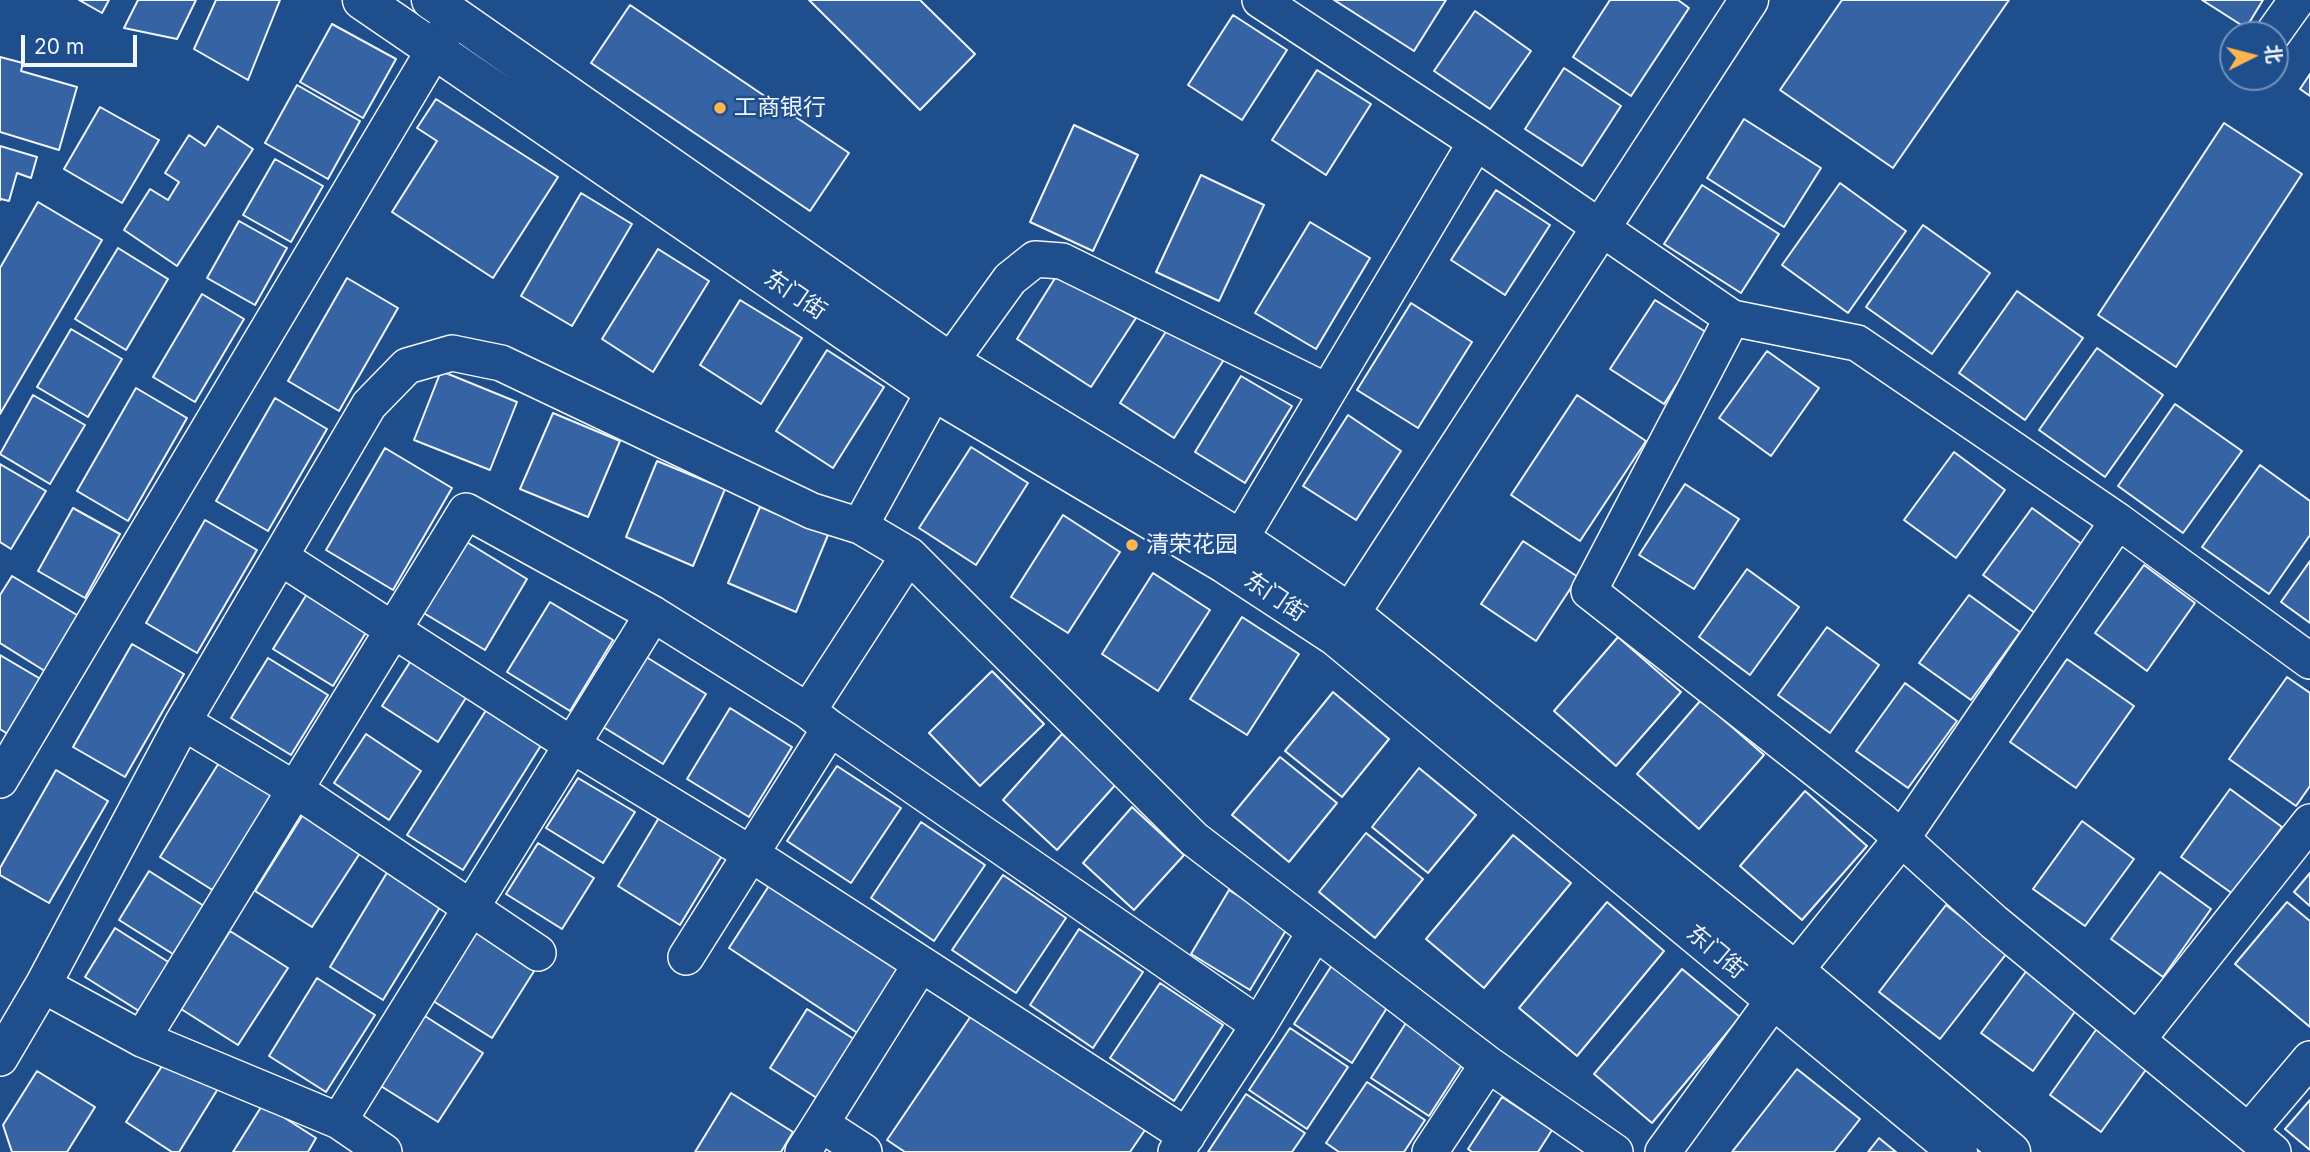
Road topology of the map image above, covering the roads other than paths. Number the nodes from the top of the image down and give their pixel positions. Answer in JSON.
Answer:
{"nodes":[{"id":1,"x":362,"y":0,"type":"edge"},
{"id":2,"x":1260,"y":0,"type":"edge"},
{"id":3,"x":1749,"y":0,"type":"edge"},
{"id":4,"x":2297,"y":0,"type":"edge"},
{"id":5,"x":450,"y":5,"type":"edge"},
{"id":6,"x":2282,"y":21,"type":"edge"},
{"id":7,"x":434,"y":49,"type":"junction"},
{"id":8,"x":1476,"y":142,"type":"junction"},
{"id":9,"x":1601,"y":227,"type":"junction"},
{"id":10,"x":1732,"y":318,"type":"junction"},
{"id":11,"x":943,"y":377,"type":"junction"},
{"id":12,"x":1326,"y":391,"type":"junction"},
{"id":13,"x":2118,"y":521,"type":"junction"},
{"id":14,"x":860,"y":526,"type":"junction"},
{"id":15,"x":1233,"y":552,"type":"junction"},
{"id":16,"x":909,"y":555,"type":"junction"},
{"id":17,"x":280,"y":557,"type":"junction"},
{"id":18,"x":653,"y":614,"type":"junction"},
{"id":19,"x":1343,"y":625,"type":"junction"},
{"id":20,"x":393,"y":630,"type":"junction"},
{"id":21,"x":2310,"y":661,"type":"edge"},
{"id":22,"x":819,"y":719,"type":"junction"},
{"id":23,"x":183,"y":722,"type":"junction"},
{"id":24,"x":572,"y":745,"type":"junction"},
{"id":25,"x":0,"y":780,"type":"edge"},
{"id":26,"x":296,"y":790,"type":"junction"},
{"id":27,"x":2310,"y":822,"type":"edge"},
{"id":28,"x":1902,"y":838,"type":"junction"},
{"id":29,"x":751,"y":854,"type":"junction"},
{"id":30,"x":471,"y":908,"type":"junction"},
{"id":31,"x":1315,"y":932,"type":"junction"},
{"id":32,"x":538,"y":953,"type":"dead end"},
{"id":33,"x":686,"y":957,"type":"dead end"},
{"id":34,"x":920,"y":964,"type":"junction"},
{"id":35,"x":43,"y":985,"type":"junction"},
{"id":36,"x":1785,"y":986,"type":"junction"},
{"id":37,"x":1259,"y":1025,"type":"junction"},
{"id":38,"x":142,"y":1039,"type":"junction"},
{"id":39,"x":2138,"y":1039,"type":"junction"},
{"id":40,"x":0,"y":1058,"type":"edge"},
{"id":41,"x":2310,"y":1059,"type":"edge"},
{"id":42,"x":1488,"y":1064,"type":"junction"},
{"id":43,"x":339,"y":1121,"type":"junction"},
{"id":44,"x":812,"y":1138,"type":"edge"},
{"id":45,"x":2261,"y":1141,"type":"edge"},
{"id":46,"x":1182,"y":1144,"type":"edge"},
{"id":47,"x":1440,"y":1149,"type":"edge"},
{"id":48,"x":384,"y":1152,"type":"edge"},
{"id":49,"x":864,"y":1152,"type":"edge"},
{"id":50,"x":1615,"y":1152,"type":"edge"},
{"id":51,"x":1663,"y":1152,"type":"edge"},
{"id":52,"x":1958,"y":1152,"type":"edge"},
{"id":53,"x":2011,"y":1152,"type":"edge"}],
"edges":[{"from":1,"to":7,"type":"street","name":"东门街"},
{"from":2,"to":8,"type":"street"},
{"from":3,"to":9,"type":"street"},
{"from":4,"to":6,"type":"street"},
{"from":5,"to":7,"type":"street"},
{"from":5,"to":11,"type":"street","name":"东门街"},
{"from":7,"to":11,"type":"street","name":"东门街"},
{"from":7,"to":25,"type":"street"},
{"from":8,"to":9,"type":"street"},
{"from":8,"to":12,"type":"street"},
{"from":9,"to":10,"type":"street"},
{"from":9,"to":19,"type":"street"},
{"from":10,"to":13,"type":"street"},
{"from":10,"to":28,"type":"street"},
{"from":11,"to":12,"type":"street"},
{"from":11,"to":14,"type":"street"},
{"from":11,"to":15,"type":"street","name":"东门街"},
{"from":12,"to":15,"type":"street"},
{"from":13,"to":21,"type":"street"},
{"from":13,"to":28,"type":"street"},
{"from":14,"to":16,"type":"street"},
{"from":14,"to":17,"type":"street"},
{"from":15,"to":19,"type":"street","name":"东门街"},
{"from":16,"to":22,"type":"street"},
{"from":16,"to":31,"type":"street"},
{"from":17,"to":20,"type":"street"},
{"from":17,"to":23,"type":"street"},
{"from":18,"to":20,"type":"street"},
{"from":18,"to":22,"type":"street"},
{"from":18,"to":24,"type":"street"},
{"from":19,"to":36,"type":"street","name":"东门街"},
{"from":20,"to":24,"type":"street"},
{"from":20,"to":26,"type":"street"},
{"from":22,"to":29,"type":"street"},
{"from":22,"to":37,"type":"street"},
{"from":23,"to":26,"type":"street"},
{"from":23,"to":35,"type":"street"},
{"from":24,"to":29,"type":"street"},
{"from":24,"to":30,"type":"street"},
{"from":26,"to":30,"type":"street"},
{"from":26,"to":38,"type":"street"},
{"from":27,"to":39,"type":"street"},
{"from":28,"to":36,"type":"street"},
{"from":28,"to":39,"type":"street"},
{"from":29,"to":33,"type":"street"},
{"from":29,"to":34,"type":"street"},
{"from":30,"to":32,"type":"street"},
{"from":30,"to":43,"type":"street"},
{"from":31,"to":37,"type":"street"},
{"from":31,"to":42,"type":"street"},
{"from":34,"to":44,"type":"street"},
{"from":34,"to":46,"type":"street"},
{"from":35,"to":38,"type":"street"},
{"from":35,"to":40,"type":"street"},
{"from":36,"to":51,"type":"street"},
{"from":36,"to":52,"type":"street","name":"东门街"},
{"from":36,"to":53,"type":"street","name":"东门街"},
{"from":37,"to":46,"type":"street"},
{"from":38,"to":43,"type":"street"},
{"from":39,"to":45,"type":"street"},
{"from":41,"to":45,"type":"street"},
{"from":42,"to":47,"type":"street"},
{"from":42,"to":50,"type":"street"},
{"from":43,"to":48,"type":"street"},
{"from":44,"to":49,"type":"street"}]}
